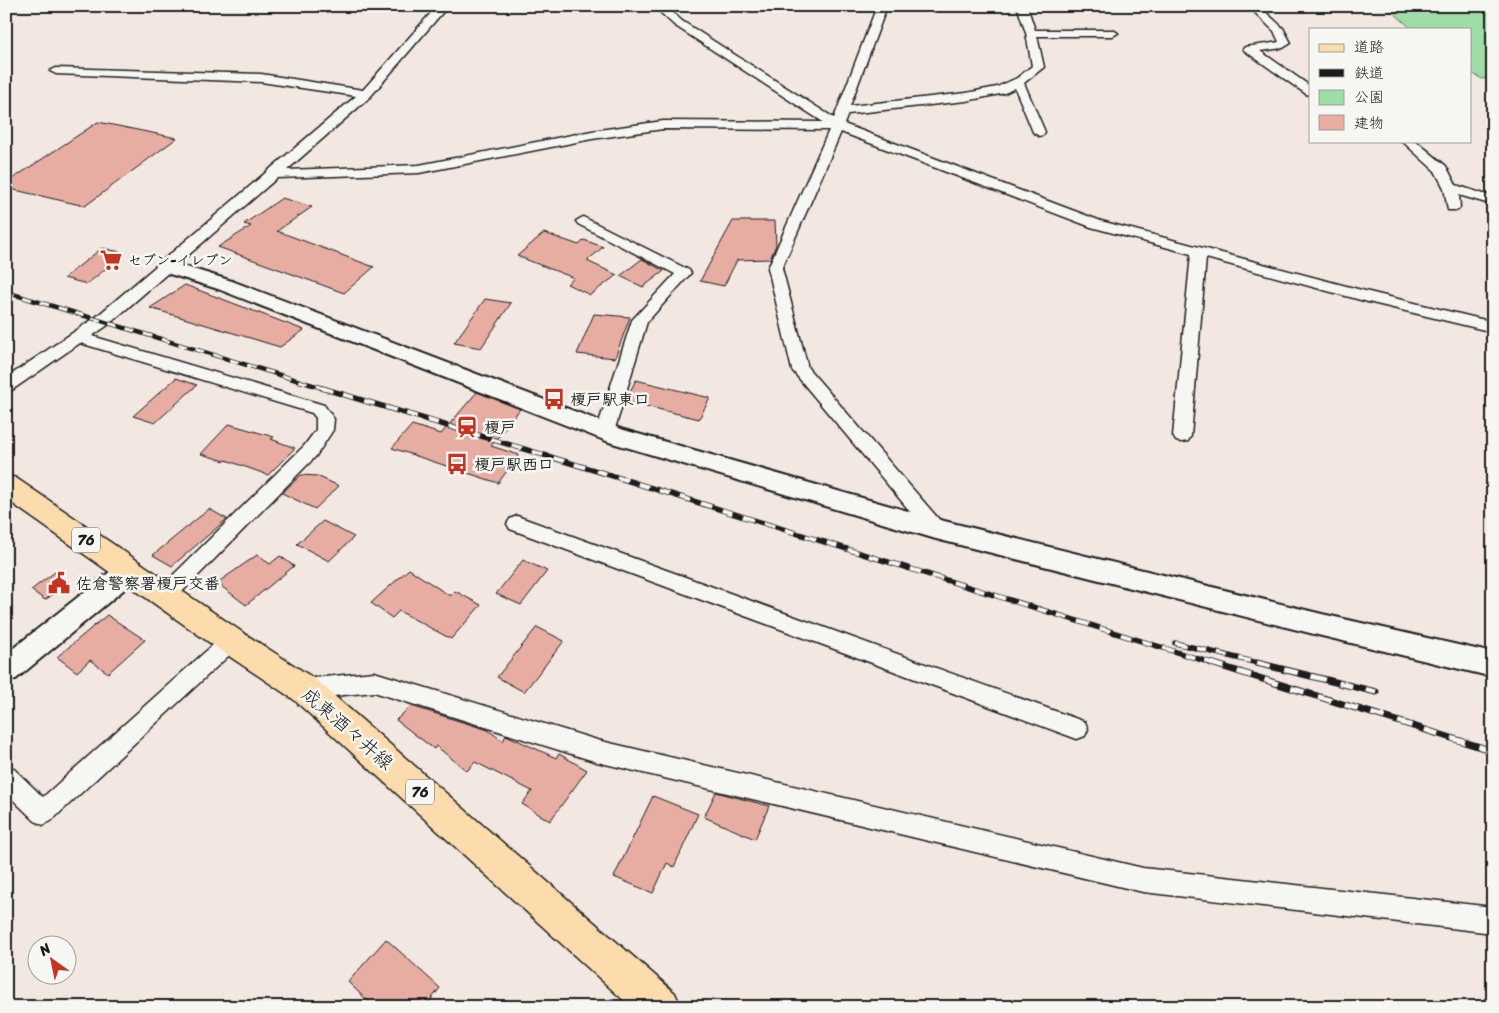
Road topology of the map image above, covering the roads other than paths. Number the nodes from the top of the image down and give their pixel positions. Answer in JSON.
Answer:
{"nodes":[{"id":1,"x":443,"y":6,"type":"edge"},
{"id":2,"x":665,"y":6,"type":"edge"},
{"id":3,"x":882,"y":6,"type":"edge"},
{"id":4,"x":1022,"y":6,"type":"edge"},
{"id":5,"x":1254,"y":6,"type":"edge"},
{"id":6,"x":1031,"y":33,"type":"junction"},
{"id":7,"x":1113,"y":33,"type":"dead end"},
{"id":8,"x":56,"y":71,"type":"dead end"},
{"id":9,"x":1018,"y":82,"type":"junction"},
{"id":10,"x":1309,"y":90,"type":"edge"},
{"id":11,"x":366,"y":94,"type":"junction"},
{"id":12,"x":843,"y":111,"type":"junction"},
{"id":13,"x":837,"y":126,"type":"junction"},
{"id":14,"x":1039,"y":132,"type":"dead end"},
{"id":15,"x":1409,"y":142,"type":"edge"},
{"id":16,"x":274,"y":174,"type":"junction"},
{"id":17,"x":1451,"y":188,"type":"junction"},
{"id":18,"x":1493,"y":201,"type":"edge"},
{"id":19,"x":1452,"y":207,"type":"dead end"},
{"id":20,"x":583,"y":221,"type":"dead end"},
{"id":21,"x":1199,"y":251,"type":"junction"},
{"id":22,"x":167,"y":267,"type":"junction"},
{"id":23,"x":1493,"y":328,"type":"edge"},
{"id":24,"x":78,"y":337,"type":"junction"},
{"id":25,"x":6,"y":386,"type":"edge"},
{"id":26,"x":605,"y":432,"type":"junction"},
{"id":27,"x":1182,"y":436,"type":"dead end"},
{"id":28,"x":6,"y":485,"type":"edge"},
{"id":29,"x":517,"y":524,"type":"dead end"},
{"id":30,"x":936,"y":529,"type":"junction"},
{"id":31,"x":130,"y":570,"type":"junction"},
{"id":32,"x":165,"y":596,"type":"junction"},
{"id":33,"x":231,"y":641,"type":"junction"},
{"id":34,"x":1493,"y":665,"type":"edge"},
{"id":35,"x":6,"y":670,"type":"edge"},
{"id":36,"x":304,"y":688,"type":"junction"},
{"id":37,"x":1077,"y":729,"type":"dead end"},
{"id":38,"x":6,"y":777,"type":"edge"},
{"id":39,"x":1493,"y":920,"type":"edge"},
{"id":40,"x":661,"y":1007,"type":"edge"}],
"edges":[{"from":1,"to":11,"type":"street"},
{"from":2,"to":13,"type":"street"},
{"from":3,"to":12,"type":"street"},
{"from":4,"to":6,"type":"street"},
{"from":5,"to":10,"type":"street"},
{"from":6,"to":7,"type":"street"},
{"from":6,"to":9,"type":"street"},
{"from":8,"to":11,"type":"street"},
{"from":9,"to":12,"type":"street"},
{"from":9,"to":14,"type":"street"},
{"from":11,"to":16,"type":"street"},
{"from":12,"to":13,"type":"street"},
{"from":13,"to":16,"type":"street"},
{"from":13,"to":21,"type":"street"},
{"from":13,"to":30,"type":"street"},
{"from":15,"to":17,"type":"street"},
{"from":16,"to":22,"type":"street"},
{"from":17,"to":18,"type":"street"},
{"from":17,"to":19,"type":"street"},
{"from":20,"to":26,"type":"street"},
{"from":21,"to":23,"type":"street"},
{"from":21,"to":27,"type":"street"},
{"from":22,"to":24,"type":"street"},
{"from":22,"to":26,"type":"street"},
{"from":24,"to":25,"type":"street"},
{"from":24,"to":32,"type":"street"},
{"from":26,"to":30,"type":"street"},
{"from":28,"to":31,"type":"main road","name":"成東酒々井線","number":"76"},
{"from":29,"to":37,"type":"street"},
{"from":30,"to":34,"type":"street"},
{"from":31,"to":32,"type":"main road","name":"成東酒々井線","number":"76"},
{"from":31,"to":35,"type":"street"},
{"from":32,"to":33,"type":"main road","name":"成東酒々井線","number":"76"},
{"from":33,"to":36,"type":"main road","name":"成東酒々井線","number":"76"},
{"from":33,"to":38,"type":"street"},
{"from":36,"to":39,"type":"street"},
{"from":36,"to":40,"type":"main road","name":"成東酒々井線","number":"76"}]}
